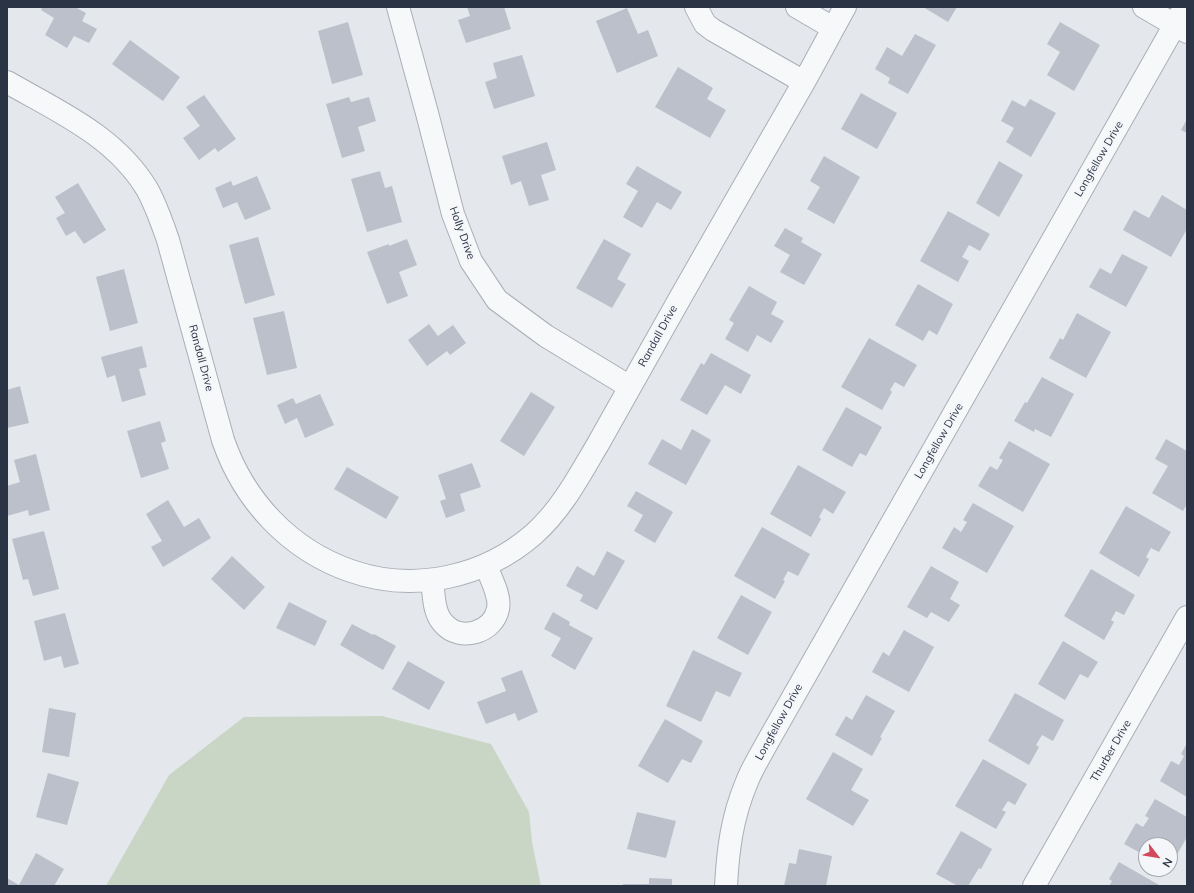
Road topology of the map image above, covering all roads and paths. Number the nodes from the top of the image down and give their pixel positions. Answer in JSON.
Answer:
{"nodes":[{"id":1,"x":398,"y":7,"type":"edge"},
{"id":2,"x":696,"y":7,"type":"edge"},
{"id":3,"x":797,"y":7,"type":"edge"},
{"id":4,"x":845,"y":7,"type":"edge"},
{"id":5,"x":1144,"y":7,"type":"edge"},
{"id":6,"x":1182,"y":21,"type":"edge"},
{"id":7,"x":833,"y":28,"type":"junction"},
{"id":8,"x":7,"y":82,"type":"edge"},
{"id":9,"x":804,"y":82,"type":"junction"},
{"id":10,"x":630,"y":387,"type":"junction"},
{"id":11,"x":486,"y":565,"type":"junction"},
{"id":12,"x":432,"y":580,"type":"junction"},
{"id":13,"x":1187,"y":617,"type":"edge"},
{"id":14,"x":726,"y":886,"type":"edge"},
{"id":15,"x":1034,"y":886,"type":"edge"}],
"edges":[{"from":1,"to":10,"type":"street","name":"Holly Drive"},
{"from":2,"to":9,"type":"street"},
{"from":3,"to":7,"type":"street"},
{"from":4,"to":7,"type":"street","name":"Randall Drive"},
{"from":5,"to":6,"type":"street"},
{"from":6,"to":14,"type":"street","name":"Longfellow Drive"},
{"from":7,"to":9,"type":"street","name":"Randall Drive"},
{"from":8,"to":12,"type":"street","name":"Randall Drive"},
{"from":9,"to":10,"type":"street","name":"Randall Drive"},
{"from":10,"to":11,"type":"street","name":"Randall Drive"},
{"from":11,"to":12,"type":"street","name":"Randall Drive"},
{"from":11,"to":12,"type":"street"},
{"from":13,"to":15,"type":"street","name":"Thurber Drive"}]}
